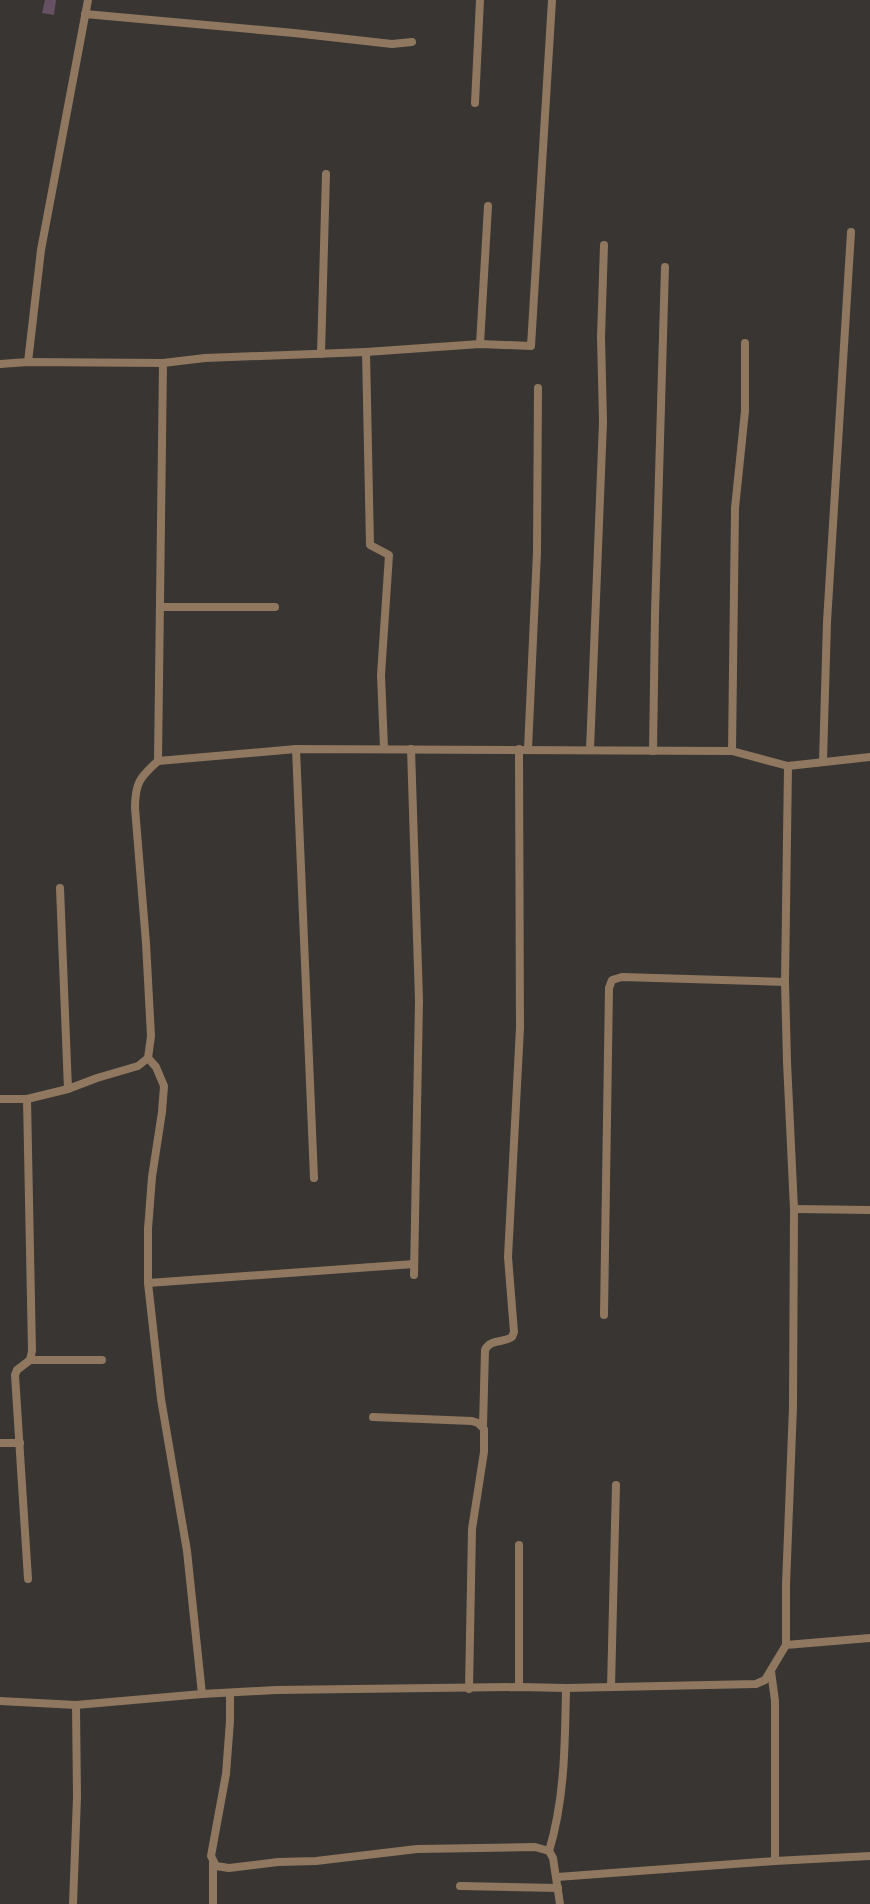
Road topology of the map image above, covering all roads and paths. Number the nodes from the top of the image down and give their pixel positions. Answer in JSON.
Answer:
{"nodes":[{"id":1,"x":88,"y":0,"type":"edge"},
{"id":2,"x":480,"y":0,"type":"edge"},
{"id":3,"x":552,"y":0,"type":"edge"},
{"id":4,"x":85,"y":14,"type":"junction"},
{"id":5,"x":412,"y":42,"type":"dead end"},
{"id":6,"x":475,"y":103,"type":"dead end"},
{"id":7,"x":326,"y":174,"type":"dead end"},
{"id":8,"x":488,"y":206,"type":"dead end"},
{"id":9,"x":851,"y":232,"type":"dead end"},
{"id":10,"x":604,"y":245,"type":"dead end"},
{"id":11,"x":665,"y":267,"type":"dead end"},
{"id":12,"x":745,"y":342,"type":"dead end"},
{"id":13,"x":480,"y":344,"type":"junction"},
{"id":14,"x":366,"y":352,"type":"junction"},
{"id":15,"x":321,"y":354,"type":"junction"},
{"id":16,"x":28,"y":362,"type":"junction"},
{"id":17,"x":163,"y":363,"type":"junction"},
{"id":18,"x":0,"y":364,"type":"edge"},
{"id":19,"x":538,"y":388,"type":"dead end"},
{"id":20,"x":160,"y":607,"type":"junction"},
{"id":21,"x":275,"y":607,"type":"dead end"},
{"id":22,"x":384,"y":748,"type":"junction"},
{"id":23,"x":296,"y":749,"type":"junction"},
{"id":24,"x":411,"y":749,"type":"junction"},
{"id":25,"x":523,"y":749,"type":"junction"},
{"id":26,"x":590,"y":750,"type":"junction"},
{"id":27,"x":654,"y":751,"type":"junction"},
{"id":28,"x":732,"y":751,"type":"junction"},
{"id":29,"x":870,"y":757,"type":"edge"},
{"id":30,"x":158,"y":761,"type":"junction"},
{"id":31,"x":823,"y":761,"type":"junction"},
{"id":32,"x":788,"y":766,"type":"junction"},
{"id":33,"x":60,"y":888,"type":"dead end"},
{"id":34,"x":785,"y":982,"type":"junction"},
{"id":35,"x":148,"y":1058,"type":"junction"},
{"id":36,"x":68,"y":1089,"type":"junction"},
{"id":37,"x":0,"y":1099,"type":"edge"},
{"id":38,"x":27,"y":1099,"type":"junction"},
{"id":39,"x":314,"y":1178,"type":"dead end"},
{"id":40,"x":794,"y":1209,"type":"junction"},
{"id":41,"x":870,"y":1210,"type":"edge"},
{"id":42,"x":414,"y":1264,"type":"junction"},
{"id":43,"x":414,"y":1275,"type":"dead end"},
{"id":44,"x":148,"y":1283,"type":"junction"},
{"id":45,"x":604,"y":1315,"type":"dead end"},
{"id":46,"x":30,"y":1360,"type":"junction"},
{"id":47,"x":102,"y":1360,"type":"dead end"},
{"id":48,"x":373,"y":1417,"type":"dead end"},
{"id":49,"x":483,"y":1426,"type":"junction"},
{"id":50,"x":0,"y":1443,"type":"edge"},
{"id":51,"x":20,"y":1443,"type":"junction"},
{"id":52,"x":616,"y":1485,"type":"dead end"},
{"id":53,"x":519,"y":1545,"type":"dead end"},
{"id":54,"x":28,"y":1579,"type":"dead end"},
{"id":55,"x":870,"y":1638,"type":"edge"},
{"id":56,"x":786,"y":1645,"type":"junction"},
{"id":57,"x":771,"y":1671,"type":"junction"},
{"id":58,"x":519,"y":1687,"type":"junction"},
{"id":59,"x":611,"y":1687,"type":"junction"},
{"id":60,"x":566,"y":1688,"type":"junction"},
{"id":61,"x":469,"y":1689,"type":"junction"},
{"id":62,"x":230,"y":1693,"type":"junction"},
{"id":63,"x":202,"y":1694,"type":"junction"},
{"id":64,"x":0,"y":1701,"type":"edge"},
{"id":65,"x":76,"y":1705,"type":"junction"},
{"id":66,"x":549,"y":1851,"type":"junction"},
{"id":67,"x":870,"y":1856,"type":"edge"},
{"id":68,"x":775,"y":1861,"type":"junction"},
{"id":69,"x":212,"y":1862,"type":"junction"},
{"id":70,"x":557,"y":1877,"type":"junction"},
{"id":71,"x":460,"y":1886,"type":"dead end"},
{"id":72,"x":558,"y":1888,"type":"junction"},
{"id":73,"x":73,"y":1904,"type":"edge"},
{"id":74,"x":213,"y":1904,"type":"edge"},
{"id":75,"x":560,"y":1904,"type":"edge"}],
"edges":[{"from":1,"to":4,"type":"street"},
{"from":2,"to":6,"type":"street"},
{"from":3,"to":13,"type":"street"},
{"from":4,"to":5,"type":"street"},
{"from":4,"to":16,"type":"street"},
{"from":7,"to":15,"type":"street"},
{"from":8,"to":13,"type":"street"},
{"from":9,"to":31,"type":"street"},
{"from":10,"to":26,"type":"street"},
{"from":11,"to":27,"type":"street"},
{"from":12,"to":28,"type":"street"},
{"from":13,"to":14,"type":"street"},
{"from":14,"to":15,"type":"street"},
{"from":14,"to":22,"type":"street"},
{"from":15,"to":17,"type":"street"},
{"from":16,"to":17,"type":"street"},
{"from":16,"to":18,"type":"street"},
{"from":17,"to":20,"type":"street"},
{"from":19,"to":25,"type":"street"},
{"from":20,"to":21,"type":"street"},
{"from":20,"to":30,"type":"street"},
{"from":22,"to":23,"type":"street"},
{"from":22,"to":24,"type":"street"},
{"from":23,"to":30,"type":"street"},
{"from":23,"to":39,"type":"street"},
{"from":24,"to":25,"type":"street"},
{"from":24,"to":42,"type":"street"},
{"from":25,"to":26,"type":"street"},
{"from":25,"to":49,"type":"street"},
{"from":26,"to":27,"type":"street"},
{"from":27,"to":28,"type":"street"},
{"from":28,"to":32,"type":"street"},
{"from":29,"to":31,"type":"street"},
{"from":30,"to":35,"type":"street"},
{"from":31,"to":32,"type":"street"},
{"from":32,"to":34,"type":"street"},
{"from":33,"to":36,"type":"street"},
{"from":34,"to":40,"type":"street"},
{"from":34,"to":45,"type":"street"},
{"from":35,"to":36,"type":"street"},
{"from":35,"to":44,"type":"street"},
{"from":36,"to":38,"type":"street"},
{"from":37,"to":38,"type":"street"},
{"from":38,"to":46,"type":"street"},
{"from":40,"to":41,"type":"street"},
{"from":40,"to":56,"type":"street"},
{"from":42,"to":43,"type":"street"},
{"from":42,"to":44,"type":"street"},
{"from":44,"to":63,"type":"street"},
{"from":46,"to":47,"type":"street"},
{"from":46,"to":51,"type":"street"},
{"from":48,"to":49,"type":"street"},
{"from":49,"to":61,"type":"street"},
{"from":50,"to":51,"type":"street"},
{"from":51,"to":54,"type":"street"},
{"from":52,"to":59,"type":"street"},
{"from":53,"to":58,"type":"street"},
{"from":55,"to":56,"type":"street"},
{"from":56,"to":57,"type":"street"},
{"from":57,"to":59,"type":"street"},
{"from":57,"to":68,"type":"street"},
{"from":58,"to":60,"type":"street"},
{"from":58,"to":61,"type":"street"},
{"from":59,"to":60,"type":"street"},
{"from":60,"to":66,"type":"street"},
{"from":61,"to":62,"type":"street"},
{"from":62,"to":63,"type":"street"},
{"from":62,"to":69,"type":"street"},
{"from":63,"to":65,"type":"street"},
{"from":64,"to":65,"type":"street"},
{"from":65,"to":73,"type":"street"},
{"from":66,"to":69,"type":"street"},
{"from":66,"to":70,"type":"street"},
{"from":67,"to":68,"type":"street"},
{"from":68,"to":70,"type":"street"},
{"from":69,"to":74,"type":"street"},
{"from":70,"to":72,"type":"street"},
{"from":71,"to":72,"type":"street"},
{"from":72,"to":75,"type":"street"}]}
